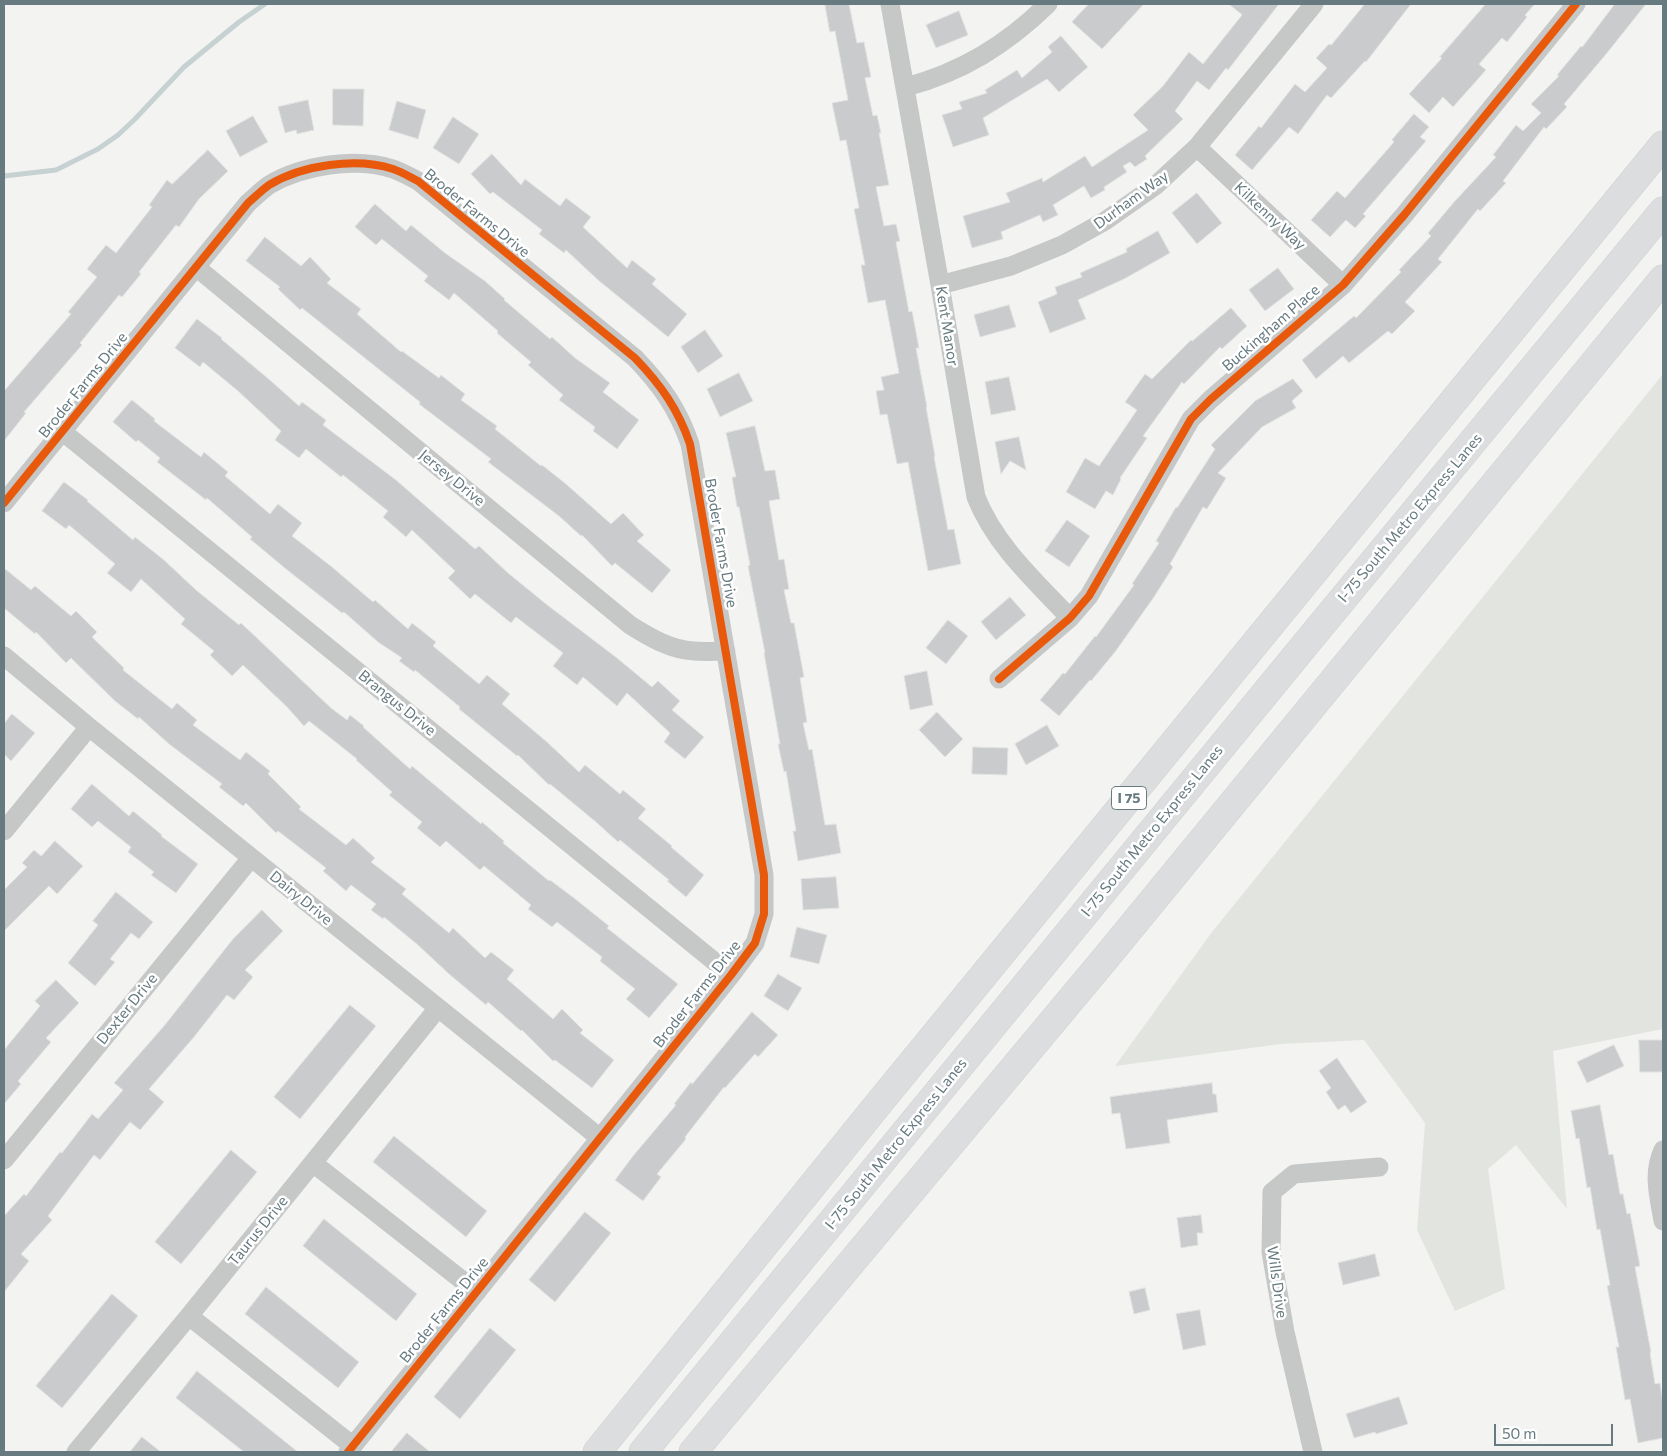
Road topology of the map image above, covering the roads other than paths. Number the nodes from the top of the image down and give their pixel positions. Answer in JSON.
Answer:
{"nodes":[{"id":1,"x":890,"y":4,"type":"edge"},
{"id":2,"x":1048,"y":4,"type":"edge"},
{"id":3,"x":1314,"y":4,"type":"edge"},
{"id":4,"x":1576,"y":4,"type":"edge"},
{"id":5,"x":906,"y":87,"type":"junction"},
{"id":6,"x":1663,"y":145,"type":"edge"},
{"id":7,"x":1197,"y":147,"type":"junction"},
{"id":8,"x":1663,"y":210,"type":"edge"},
{"id":9,"x":196,"y":267,"type":"junction"},
{"id":10,"x":1663,"y":279,"type":"edge"},
{"id":11,"x":1343,"y":284,"type":"junction"},
{"id":12,"x":940,"y":285,"type":"junction"},
{"id":13,"x":63,"y":432,"type":"junction"},
{"id":14,"x":4,"y":503,"type":"edge"},
{"id":15,"x":1070,"y":618,"type":"junction"},
{"id":16,"x":726,"y":651,"type":"junction"},
{"id":17,"x":4,"y":656,"type":"edge"},
{"id":18,"x":999,"y":679,"type":"dead end"},
{"id":19,"x":89,"y":727,"type":"junction"},
{"id":20,"x":4,"y":831,"type":"edge"},
{"id":21,"x":251,"y":858,"type":"junction"},
{"id":22,"x":731,"y":975,"type":"junction"},
{"id":23,"x":438,"y":1008,"type":"junction"},
{"id":24,"x":600,"y":1138,"type":"junction"},
{"id":25,"x":1663,"y":1150,"type":"edge"},
{"id":26,"x":4,"y":1160,"type":"edge"},
{"id":27,"x":313,"y":1163,"type":"junction"},
{"id":28,"x":1379,"y":1167,"type":"dead end"},
{"id":29,"x":1663,"y":1221,"type":"edge"},
{"id":30,"x":477,"y":1292,"type":"junction"},
{"id":31,"x":189,"y":1316,"type":"junction"},
{"id":32,"x":350,"y":1449,"type":"edge"},
{"id":33,"x":76,"y":1452,"type":"edge"},
{"id":34,"x":597,"y":1452,"type":"edge"},
{"id":35,"x":643,"y":1452,"type":"edge"},
{"id":36,"x":693,"y":1452,"type":"edge"},
{"id":37,"x":1314,"y":1452,"type":"edge"}],
"edges":[{"from":1,"to":5,"type":"street","name":"Kent Manor"},
{"from":2,"to":5,"type":"street"},
{"from":3,"to":7,"type":"street","name":"Durham Way"},
{"from":4,"to":11,"type":"street","name":"Buckingham Place"},
{"from":5,"to":12,"type":"street","name":"Kent Manor"},
{"from":6,"to":34,"type":"highway","number":"I 75"},
{"from":7,"to":11,"type":"street","name":"Kilkenny Way"},
{"from":7,"to":12,"type":"street","name":"Durham Way"},
{"from":8,"to":35,"type":"highway","name":"I-75 South Metro Express Lanes"},
{"from":9,"to":13,"type":"street","name":"Broder Farms Drive"},
{"from":9,"to":16,"type":"street","name":"Jersey Drive"},
{"from":9,"to":16,"type":"street","name":"Broder Farms Drive"},
{"from":10,"to":36,"type":"highway"},
{"from":11,"to":15,"type":"street","name":"Buckingham Place"},
{"from":12,"to":15,"type":"street","name":"Kent Manor"},
{"from":13,"to":14,"type":"street","name":"Broder Farms Drive"},
{"from":13,"to":22,"type":"street","name":"Brangus Drive"},
{"from":15,"to":18,"type":"street","name":"Buckingham Place"},
{"from":16,"to":22,"type":"street","name":"Broder Farms Drive"},
{"from":17,"to":19,"type":"street","name":"Dairy Drive"},
{"from":19,"to":20,"type":"street"},
{"from":19,"to":21,"type":"street","name":"Dairy Drive"},
{"from":21,"to":23,"type":"street","name":"Dairy Drive"},
{"from":21,"to":26,"type":"street","name":"Dexter Drive"},
{"from":22,"to":24,"type":"street","name":"Broder Farms Drive"},
{"from":23,"to":24,"type":"street","name":"Dairy Drive"},
{"from":23,"to":27,"type":"street","name":"Taurus Drive"},
{"from":24,"to":30,"type":"street","name":"Broder Farms Drive"},
{"from":25,"to":29,"type":"street"},
{"from":27,"to":30,"type":"street"},
{"from":27,"to":31,"type":"street","name":"Taurus Drive"},
{"from":28,"to":37,"type":"street","name":"Wills Drive"},
{"from":30,"to":32,"type":"street","name":"Broder Farms Drive"},
{"from":31,"to":32,"type":"street"},
{"from":31,"to":33,"type":"street","name":"Taurus Drive"}]}
